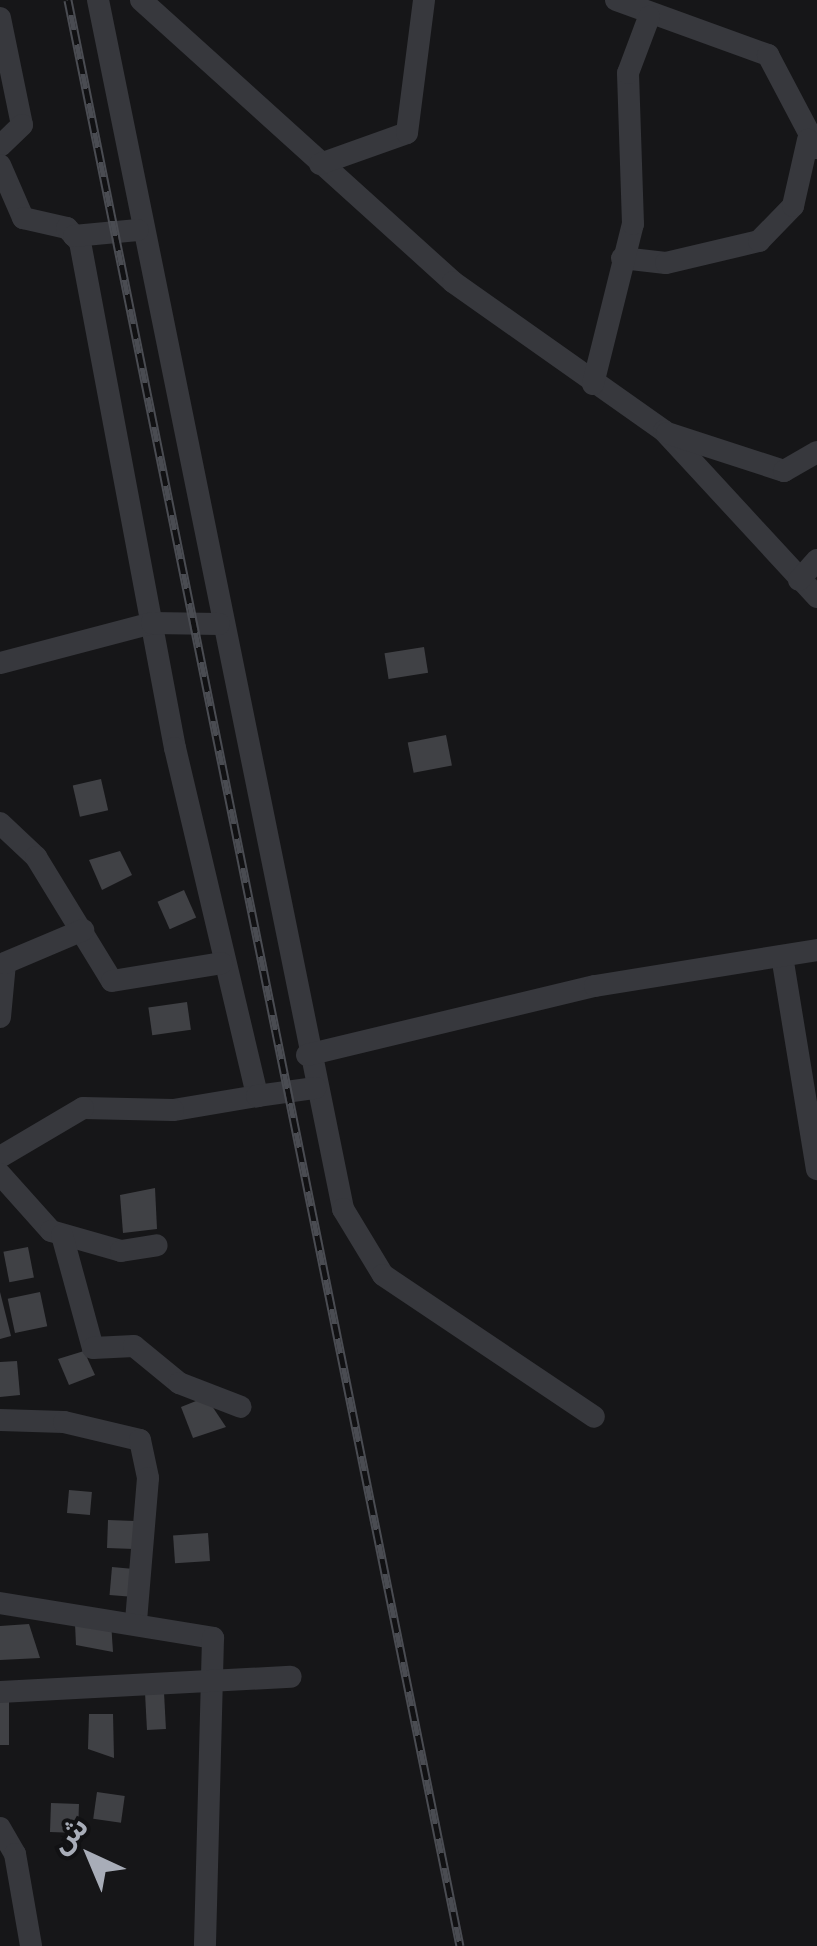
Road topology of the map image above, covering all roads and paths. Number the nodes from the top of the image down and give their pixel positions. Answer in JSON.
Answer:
{"nodes":[{"id":1,"x":98,"y":0,"type":"edge"},
{"id":2,"x":140,"y":0,"type":"edge"},
{"id":3,"x":424,"y":0,"type":"edge"},
{"id":4,"x":616,"y":0,"type":"edge"},
{"id":5,"x":650,"y":17,"type":"junction"},
{"id":6,"x":0,"y":18,"type":"edge"},
{"id":7,"x":812,"y":144,"type":"edge"},
{"id":8,"x":0,"y":146,"type":"edge"},
{"id":9,"x":320,"y":164,"type":"junction"},
{"id":10,"x":0,"y":165,"type":"edge"},
{"id":11,"x":138,"y":230,"type":"junction"},
{"id":12,"x":74,"y":236,"type":"junction"},
{"id":13,"x":622,"y":258,"type":"junction"},
{"id":14,"x":594,"y":384,"type":"junction"},
{"id":15,"x":664,"y":432,"type":"junction"},
{"id":16,"x":817,"y":452,"type":"edge"},
{"id":17,"x":817,"y":560,"type":"edge"},
{"id":18,"x":799,"y":580,"type":"junction"},
{"id":19,"x":817,"y":597,"type":"edge"},
{"id":20,"x":152,"y":622,"type":"junction"},
{"id":21,"x":219,"y":624,"type":"junction"},
{"id":22,"x":0,"y":663,"type":"edge"},
{"id":23,"x":0,"y":823,"type":"edge"},
{"id":24,"x":83,"y":930,"type":"junction"},
{"id":25,"x":817,"y":950,"type":"edge"},
{"id":26,"x":782,"y":956,"type":"junction"},
{"id":27,"x":222,"y":963,"type":"junction"},
{"id":28,"x":0,"y":1017,"type":"edge"},
{"id":29,"x":307,"y":1055,"type":"junction"},
{"id":30,"x":315,"y":1088,"type":"junction"},
{"id":31,"x":256,"y":1096,"type":"junction"},
{"id":32,"x":0,"y":1157,"type":"edge"},
{"id":33,"x":817,"y":1169,"type":"edge"},
{"id":34,"x":0,"y":1174,"type":"edge"},
{"id":35,"x":62,"y":1236,"type":"junction"},
{"id":36,"x":157,"y":1245,"type":"dead end"},
{"id":37,"x":240,"y":1407,"type":"dead end"},
{"id":38,"x":594,"y":1417,"type":"dead end"},
{"id":39,"x":0,"y":1420,"type":"edge"},
{"id":40,"x":0,"y":1603,"type":"edge"},
{"id":41,"x":136,"y":1621,"type":"junction"},
{"id":42,"x":291,"y":1678,"type":"dead end"},
{"id":43,"x":214,"y":1686,"type":"junction"},
{"id":44,"x":0,"y":1692,"type":"edge"},
{"id":45,"x":0,"y":1828,"type":"edge"},
{"id":46,"x":31,"y":1946,"type":"edge"},
{"id":47,"x":205,"y":1946,"type":"edge"}],
"edges":[{"from":1,"to":11,"type":"street"},
{"from":2,"to":9,"type":"street"},
{"from":3,"to":9,"type":"street"},
{"from":4,"to":5,"type":"street"},
{"from":5,"to":7,"type":"street"},
{"from":5,"to":13,"type":"street"},
{"from":6,"to":8,"type":"street"},
{"from":7,"to":13,"type":"street"},
{"from":9,"to":14,"type":"street"},
{"from":10,"to":12,"type":"street"},
{"from":11,"to":12,"type":"street"},
{"from":11,"to":21,"type":"street"},
{"from":12,"to":20,"type":"street"},
{"from":13,"to":14,"type":"street"},
{"from":14,"to":15,"type":"street"},
{"from":15,"to":16,"type":"street"},
{"from":15,"to":18,"type":"street"},
{"from":17,"to":18,"type":"street"},
{"from":18,"to":19,"type":"street"},
{"from":20,"to":21,"type":"street"},
{"from":20,"to":22,"type":"street"},
{"from":20,"to":27,"type":"street"},
{"from":21,"to":29,"type":"street"},
{"from":23,"to":24,"type":"street"},
{"from":24,"to":27,"type":"street"},
{"from":24,"to":28,"type":"street"},
{"from":25,"to":26,"type":"street"},
{"from":26,"to":29,"type":"street"},
{"from":26,"to":33,"type":"street"},
{"from":27,"to":31,"type":"street"},
{"from":29,"to":30,"type":"street"},
{"from":30,"to":31,"type":"street"},
{"from":30,"to":38,"type":"street"},
{"from":31,"to":32,"type":"street"},
{"from":34,"to":35,"type":"street"},
{"from":35,"to":36,"type":"street"},
{"from":35,"to":37,"type":"street"},
{"from":39,"to":41,"type":"street"},
{"from":40,"to":41,"type":"street"},
{"from":41,"to":43,"type":"street"},
{"from":42,"to":43,"type":"street"},
{"from":43,"to":44,"type":"street"},
{"from":43,"to":47,"type":"street"},
{"from":45,"to":46,"type":"street"}]}
